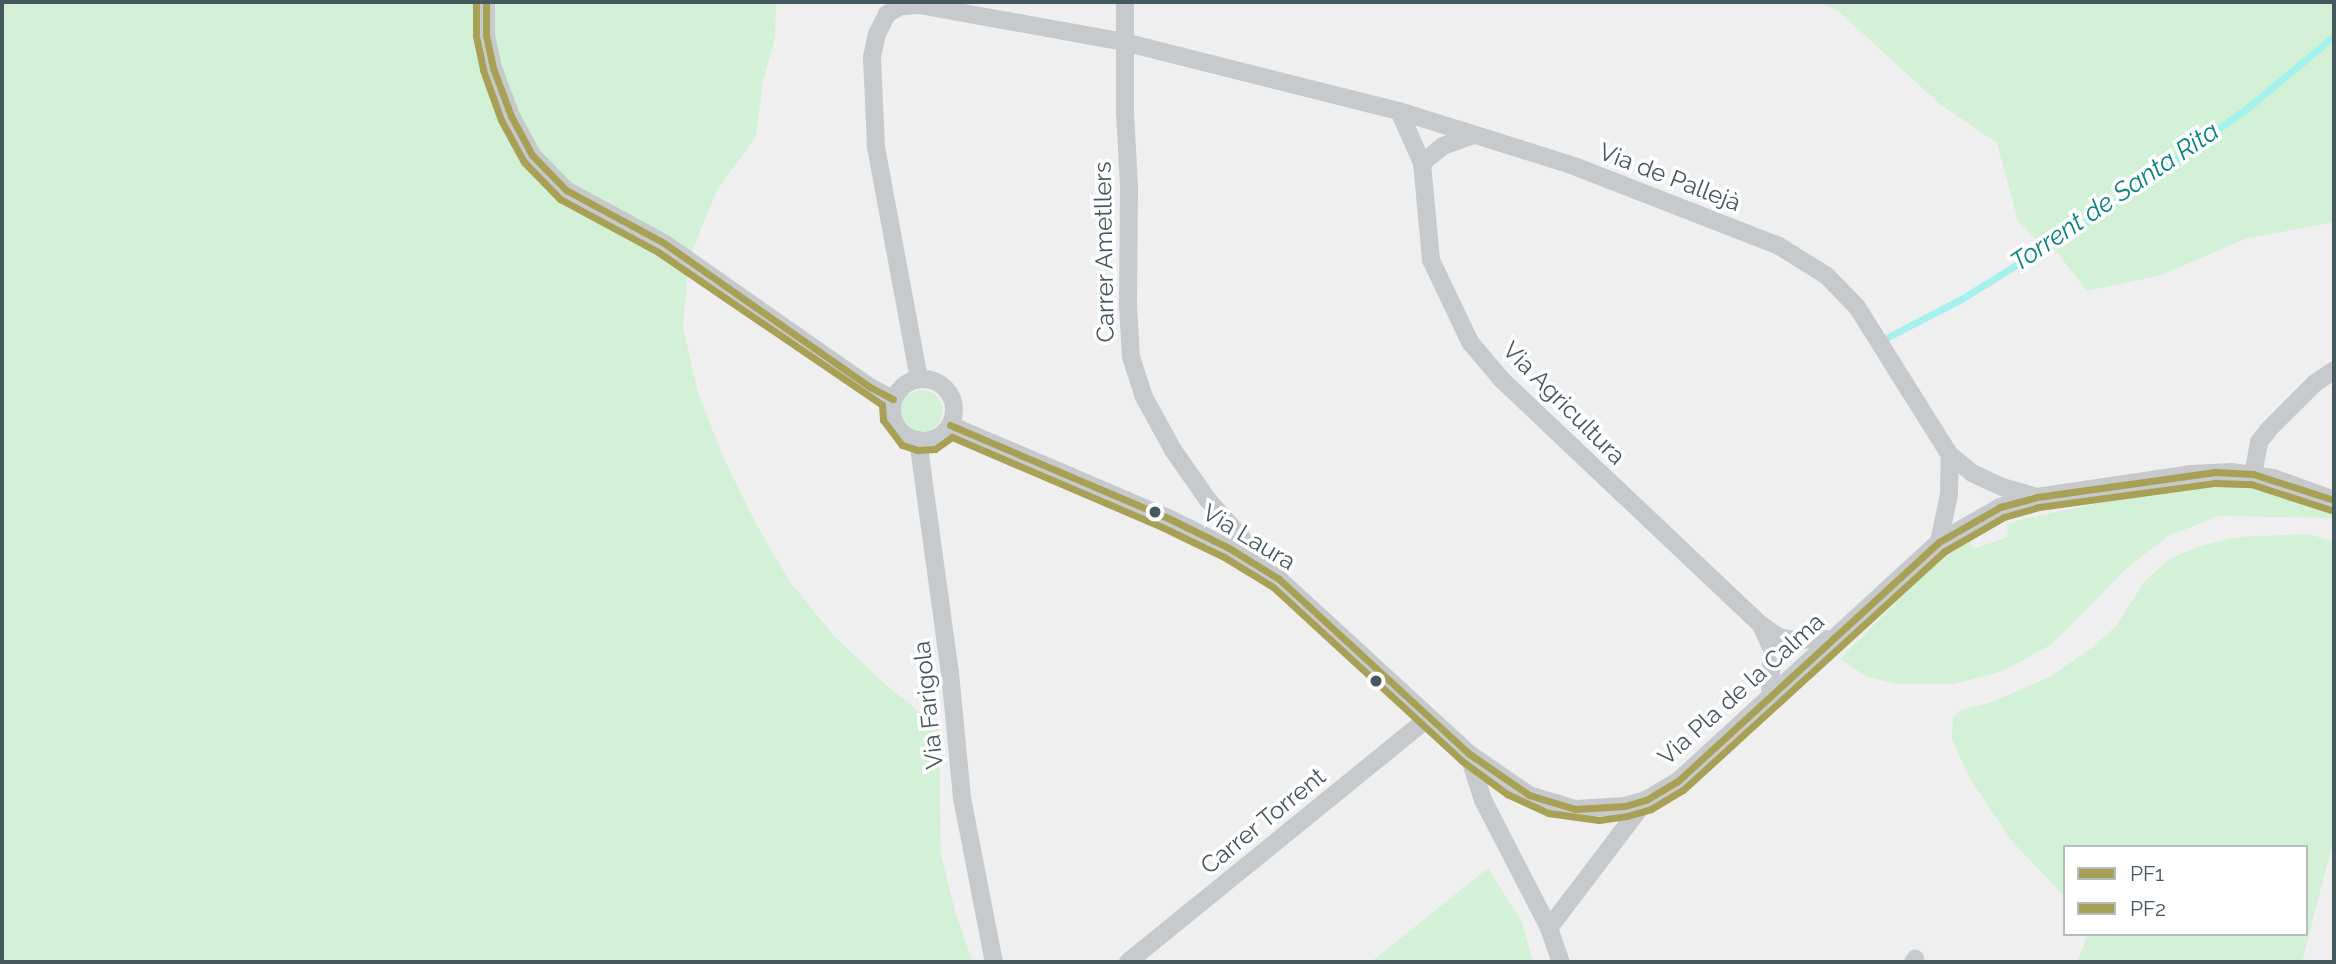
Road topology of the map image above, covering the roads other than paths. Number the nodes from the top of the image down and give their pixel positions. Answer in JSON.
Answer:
{"nodes":[{"id":1,"x":486,"y":2,"type":"edge"},
{"id":2,"x":1125,"y":2,"type":"edge"},
{"id":3,"x":1124,"y":42,"type":"junction"},
{"id":4,"x":1399,"y":111,"type":"junction"},
{"id":5,"x":1471,"y":136,"type":"junction"},
{"id":6,"x":1422,"y":163,"type":"junction"},
{"id":7,"x":2334,"y":370,"type":"edge"},
{"id":8,"x":919,"y":379,"type":"junction"},
{"id":9,"x":893,"y":399,"type":"junction"},
{"id":10,"x":950,"y":425,"type":"junction"},
{"id":11,"x":918,"y":440,"type":"junction"},
{"id":12,"x":1950,"y":455,"type":"junction"},
{"id":13,"x":2253,"y":474,"type":"junction"},
{"id":14,"x":2037,"y":497,"type":"junction"},
{"id":15,"x":2334,"y":500,"type":"edge"},
{"id":16,"x":1938,"y":542,"type":"junction"},
{"id":17,"x":1279,"y":579,"type":"junction"},
{"id":18,"x":1761,"y":625,"type":"junction"},
{"id":19,"x":1833,"y":639,"type":"junction"},
{"id":20,"x":1770,"y":697,"type":"junction"},
{"id":21,"x":1429,"y":717,"type":"junction"},
{"id":22,"x":1468,"y":753,"type":"junction"},
{"id":23,"x":1512,"y":785,"type":"joint"},
{"id":24,"x":1646,"y":800,"type":"junction"},
{"id":25,"x":1549,"y":928,"type":"junction"},
{"id":26,"x":994,"y":962,"type":"edge"},
{"id":27,"x":1128,"y":962,"type":"edge"},
{"id":28,"x":1561,"y":962,"type":"edge"}],
"edges":[{"from":1,"to":9,"type":"street"},
{"from":2,"to":3,"type":"street","name":"Carrer Ametllers"},
{"from":3,"to":4,"type":"street","name":"Via de Pallejà"},
{"from":3,"to":8,"type":"street","name":"Via de Pallejà"},
{"from":3,"to":17,"type":"street","name":"Carrer Ametllers"},
{"from":4,"to":5,"type":"street","name":"Via de Pallejà"},
{"from":4,"to":6,"type":"street","name":"Via Agricultura"},
{"from":5,"to":6,"type":"street"},
{"from":5,"to":12,"type":"street","name":"Via de Pallejà"},
{"from":6,"to":18,"type":"street","name":"Via Agricultura"},
{"from":7,"to":13,"type":"street"},
{"from":8,"to":9,"type":"street"},
{"from":8,"to":10,"type":"street"},
{"from":9,"to":11,"type":"street"},
{"from":10,"to":11,"type":"street"},
{"from":10,"to":17,"type":"street","name":"Via Laura"},
{"from":11,"to":26,"type":"street","name":"Via Farigola"},
{"from":12,"to":14,"type":"street","name":"Via de Pallejà"},
{"from":12,"to":16,"type":"street"},
{"from":13,"to":14,"type":"street","name":"Via de Pallejà"},
{"from":13,"to":15,"type":"street","name":"Via de Pallejà"},
{"from":14,"to":16,"type":"street","name":"Via Pla de la Calma"},
{"from":16,"to":19,"type":"street","name":"Via Pla de la Calma"},
{"from":17,"to":21,"type":"street","name":"Via Laura"},
{"from":18,"to":19,"type":"street","name":"Via Agricultura"},
{"from":18,"to":20,"type":"street","name":"Via Agricultura"},
{"from":19,"to":20,"type":"street","name":"Via Pla de la Calma"},
{"from":20,"to":24,"type":"street","name":"Via Pla de la Calma"},
{"from":21,"to":22,"type":"street","name":"Via Laura"},
{"from":21,"to":27,"type":"street","name":"Carrer Torrent"},
{"from":22,"to":23,"type":"street","name":"Via Laura"},
{"from":22,"to":25,"type":"street"},
{"from":23,"to":24,"type":"street","name":"Via Pla de la Calma"},
{"from":24,"to":25,"type":"street"},
{"from":25,"to":28,"type":"street"}]}
